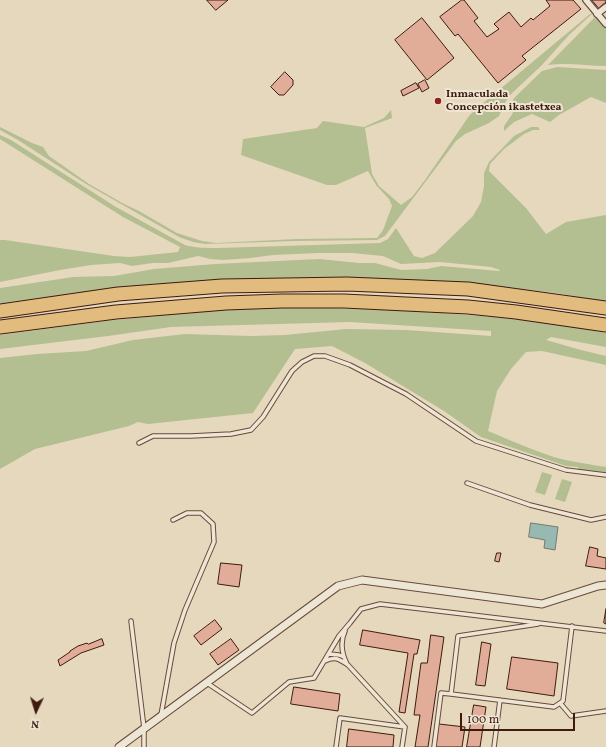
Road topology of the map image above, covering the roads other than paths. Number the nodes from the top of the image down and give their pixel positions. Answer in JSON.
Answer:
{"nodes":[{"id":1,"x":586,"y":0,"type":"edge"},
{"id":2,"x":606,"y":6,"type":"edge"},
{"id":3,"x":597,"y":14,"type":"junction"},
{"id":4,"x":606,"y":24,"type":"edge"},
{"id":5,"x":606,"y":308,"type":"edge"},
{"id":6,"x":0,"y":311,"type":"edge"},
{"id":7,"x":606,"y":325,"type":"edge"},
{"id":8,"x":0,"y":327,"type":"edge"},
{"id":9,"x":139,"y":443,"type":"dead end"},
{"id":10,"x":606,"y":475,"type":"edge"},
{"id":11,"x":467,"y":483,"type":"dead end"},
{"id":12,"x":606,"y":517,"type":"edge"},
{"id":13,"x":173,"y":520,"type":"dead end"},
{"id":14,"x":606,"y":585,"type":"edge"},
{"id":15,"x":131,"y":621,"type":"dead end"},
{"id":16,"x":544,"y":623,"type":"junction"},
{"id":17,"x":572,"y":626,"type":"junction"},
{"id":18,"x":346,"y":628,"type":"junction"},
{"id":19,"x":606,"y":631,"type":"edge"},
{"id":20,"x":328,"y":654,"type":"junction"},
{"id":21,"x":344,"y":657,"type":"junction"},
{"id":22,"x":324,"y":661,"type":"junction"},
{"id":23,"x":348,"y":665,"type":"junction"},
{"id":24,"x":206,"y":682,"type":"junction"},
{"id":25,"x":451,"y":694,"type":"junction"},
{"id":26,"x":500,"y":700,"type":"junction"},
{"id":27,"x":560,"y":703,"type":"junction"},
{"id":28,"x":606,"y":711,"type":"edge"},
{"id":29,"x":161,"y":716,"type":"junction"},
{"id":30,"x":405,"y":727,"type":"junction"},
{"id":31,"x":144,"y":728,"type":"junction"},
{"id":32,"x":119,"y":747,"type":"edge"},
{"id":33,"x":144,"y":747,"type":"edge"},
{"id":34,"x":336,"y":747,"type":"edge"},
{"id":35,"x":402,"y":747,"type":"edge"},
{"id":36,"x":434,"y":747,"type":"edge"},
{"id":37,"x":494,"y":747,"type":"edge"}],
"edges":[{"from":1,"to":3,"type":"street"},
{"from":2,"to":3,"type":"street"},
{"from":3,"to":4,"type":"street"},
{"from":5,"to":6,"type":"highway"},
{"from":7,"to":8,"type":"highway"},
{"from":9,"to":10,"type":"lane"},
{"from":11,"to":12,"type":"lane"},
{"from":13,"to":29,"type":"lane"},
{"from":14,"to":24,"type":"street"},
{"from":15,"to":31,"type":"lane"},
{"from":16,"to":17,"type":"lane"},
{"from":16,"to":18,"type":"lane"},
{"from":16,"to":25,"type":"lane"},
{"from":17,"to":19,"type":"lane"},
{"from":17,"to":27,"type":"lane"},
{"from":18,"to":20,"type":"lane"},
{"from":18,"to":21,"type":"lane"},
{"from":20,"to":21,"type":"lane"},
{"from":20,"to":22,"type":"lane"},
{"from":21,"to":23,"type":"lane"},
{"from":22,"to":23,"type":"lane"},
{"from":22,"to":24,"type":"lane"},
{"from":23,"to":30,"type":"lane"},
{"from":24,"to":29,"type":"street"},
{"from":25,"to":26,"type":"lane"},
{"from":25,"to":36,"type":"lane"},
{"from":26,"to":27,"type":"lane"},
{"from":26,"to":37,"type":"lane"},
{"from":27,"to":28,"type":"lane"},
{"from":29,"to":31,"type":"street"},
{"from":30,"to":34,"type":"lane"},
{"from":30,"to":35,"type":"lane"},
{"from":31,"to":32,"type":"street"},
{"from":31,"to":33,"type":"lane"}]}
